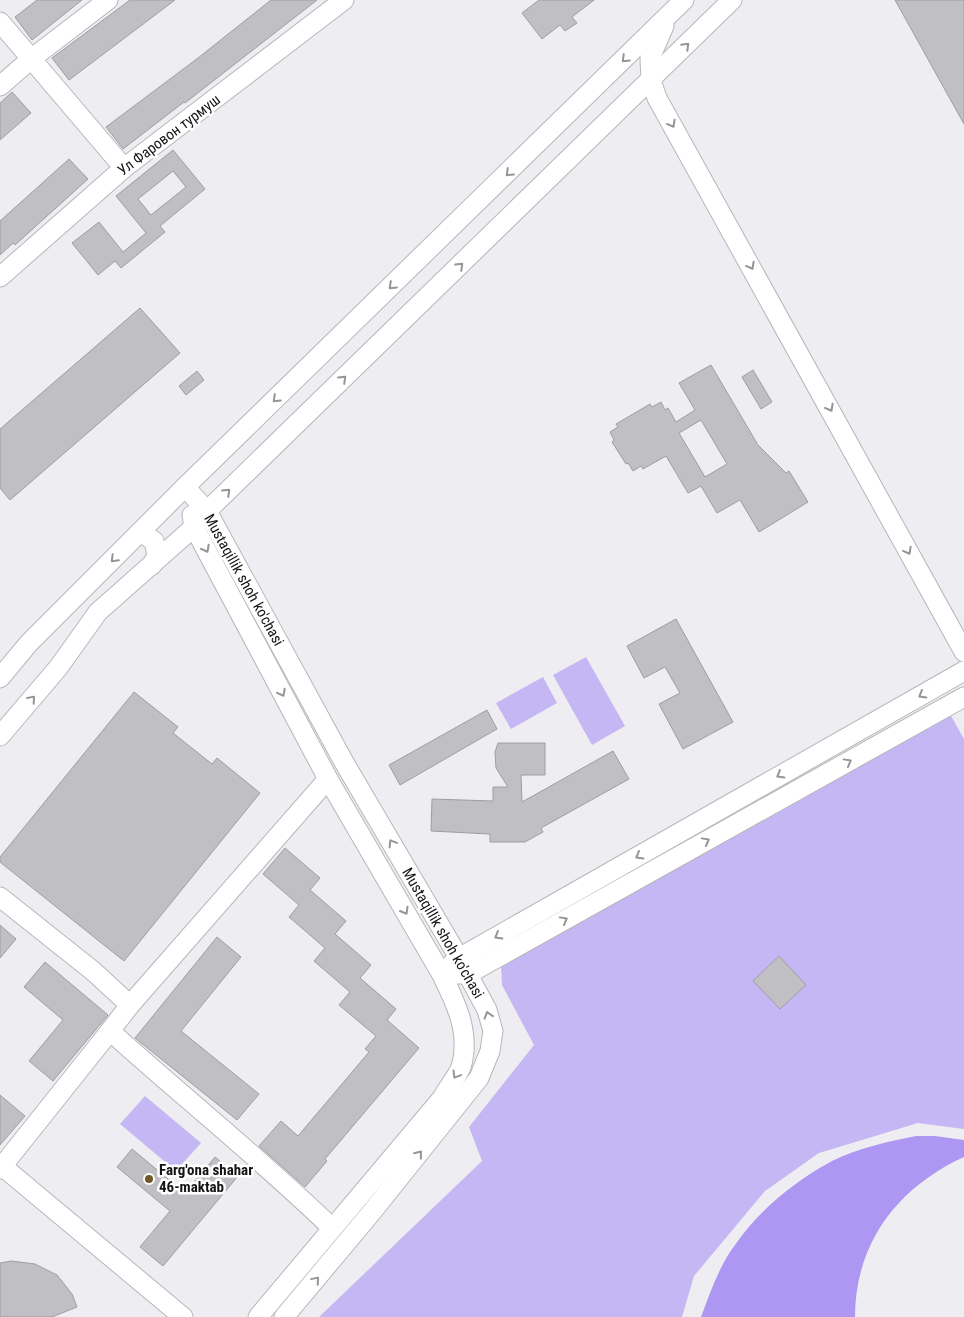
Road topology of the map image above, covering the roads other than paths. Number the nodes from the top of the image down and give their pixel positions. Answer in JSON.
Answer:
{"nodes":[{"id":1,"x":108,"y":0,"type":"edge"},
{"id":2,"x":344,"y":0,"type":"edge"},
{"id":3,"x":684,"y":0,"type":"edge"},
{"id":4,"x":732,"y":0,"type":"edge"},
{"id":5,"x":667,"y":18,"type":"junction"},
{"id":6,"x":0,"y":22,"type":"edge"},
{"id":7,"x":31,"y":59,"type":"junction"},
{"id":8,"x":651,"y":80,"type":"junction"},
{"id":9,"x":0,"y":86,"type":"edge"},
{"id":10,"x":124,"y":168,"type":"junction"},
{"id":11,"x":0,"y":277,"type":"edge"},
{"id":12,"x":185,"y":487,"type":"junction"},
{"id":13,"x":208,"y":511,"type":"junction"},
{"id":14,"x":194,"y":527,"type":"junction"},
{"id":15,"x":140,"y":532,"type":"junction"},
{"id":16,"x":152,"y":565,"type":"junction"},
{"id":17,"x":964,"y":652,"type":"edge"},
{"id":18,"x":964,"y":671,"type":"edge"},
{"id":19,"x":0,"y":678,"type":"edge"},
{"id":20,"x":964,"y":697,"type":"edge"},
{"id":21,"x":0,"y":736,"type":"edge"},
{"id":22,"x":328,"y":779,"type":"junction"},
{"id":23,"x":0,"y":897,"type":"edge"},
{"id":24,"x":464,"y":966,"type":"junction"},
{"id":25,"x":442,"y":975,"type":"junction"},
{"id":26,"x":130,"y":1004,"type":"junction"},
{"id":27,"x":110,"y":1031,"type":"junction"},
{"id":28,"x":1,"y":1167,"type":"edge"},
{"id":29,"x":332,"y":1228,"type":"junction"},
{"id":30,"x":183,"y":1317,"type":"edge"},
{"id":31,"x":258,"y":1317,"type":"edge"},
{"id":32,"x":284,"y":1317,"type":"edge"}],
"edges":[{"from":1,"to":7,"type":"street"},
{"from":2,"to":10,"type":"street","name":"Ул Фаровон турмуш"},
{"from":3,"to":5,"type":"street"},
{"from":8,"to":4,"type":"street","one_way":true},
{"from":5,"to":8,"type":"street"},
{"from":5,"to":12,"type":"street","one_way":true},
{"from":6,"to":7,"type":"street"},
{"from":7,"to":9,"type":"street"},
{"from":7,"to":10,"type":"street"},
{"from":13,"to":8,"type":"street","one_way":true},
{"from":8,"to":17,"type":"street","one_way":true},
{"from":10,"to":11,"type":"street","name":"Ул Фаровон турмуш"},
{"from":12,"to":13,"type":"street","name":"Mustaqillik shoh ko'chasi"},
{"from":12,"to":14,"type":"street","name":"Mustaqillik shoh ko'chasi"},
{"from":12,"to":15,"type":"street"},
{"from":13,"to":14,"type":"street"},
{"from":24,"to":13,"type":"street","name":"Mustaqillik shoh ko'chasi","one_way":true},
{"from":14,"to":16,"type":"street"},
{"from":14,"to":22,"type":"street","name":"Mustaqillik shoh ko'chasi","one_way":true},
{"from":15,"to":16,"type":"street"},
{"from":15,"to":19,"type":"street","one_way":true},
{"from":21,"to":16,"type":"street","one_way":true},
{"from":18,"to":24,"type":"street","one_way":true},
{"from":24,"to":20,"type":"street","one_way":true},
{"from":22,"to":25,"type":"street","name":"Mustaqillik shoh ko'chasi","one_way":true},
{"from":22,"to":26,"type":"street"},
{"from":23,"to":26,"type":"street"},
{"from":24,"to":25,"type":"street"},
{"from":32,"to":24,"type":"street","name":"Mustaqillik shoh ko'chasi","one_way":true},
{"from":25,"to":29,"type":"street","name":"Mustaqillik shoh ko'chasi","one_way":true},
{"from":26,"to":27,"type":"street"},
{"from":27,"to":28,"type":"street"},
{"from":27,"to":29,"type":"street"},
{"from":28,"to":30,"type":"street"},
{"from":29,"to":31,"type":"street","name":"Mustaqillik shoh ko'chasi"}]}
